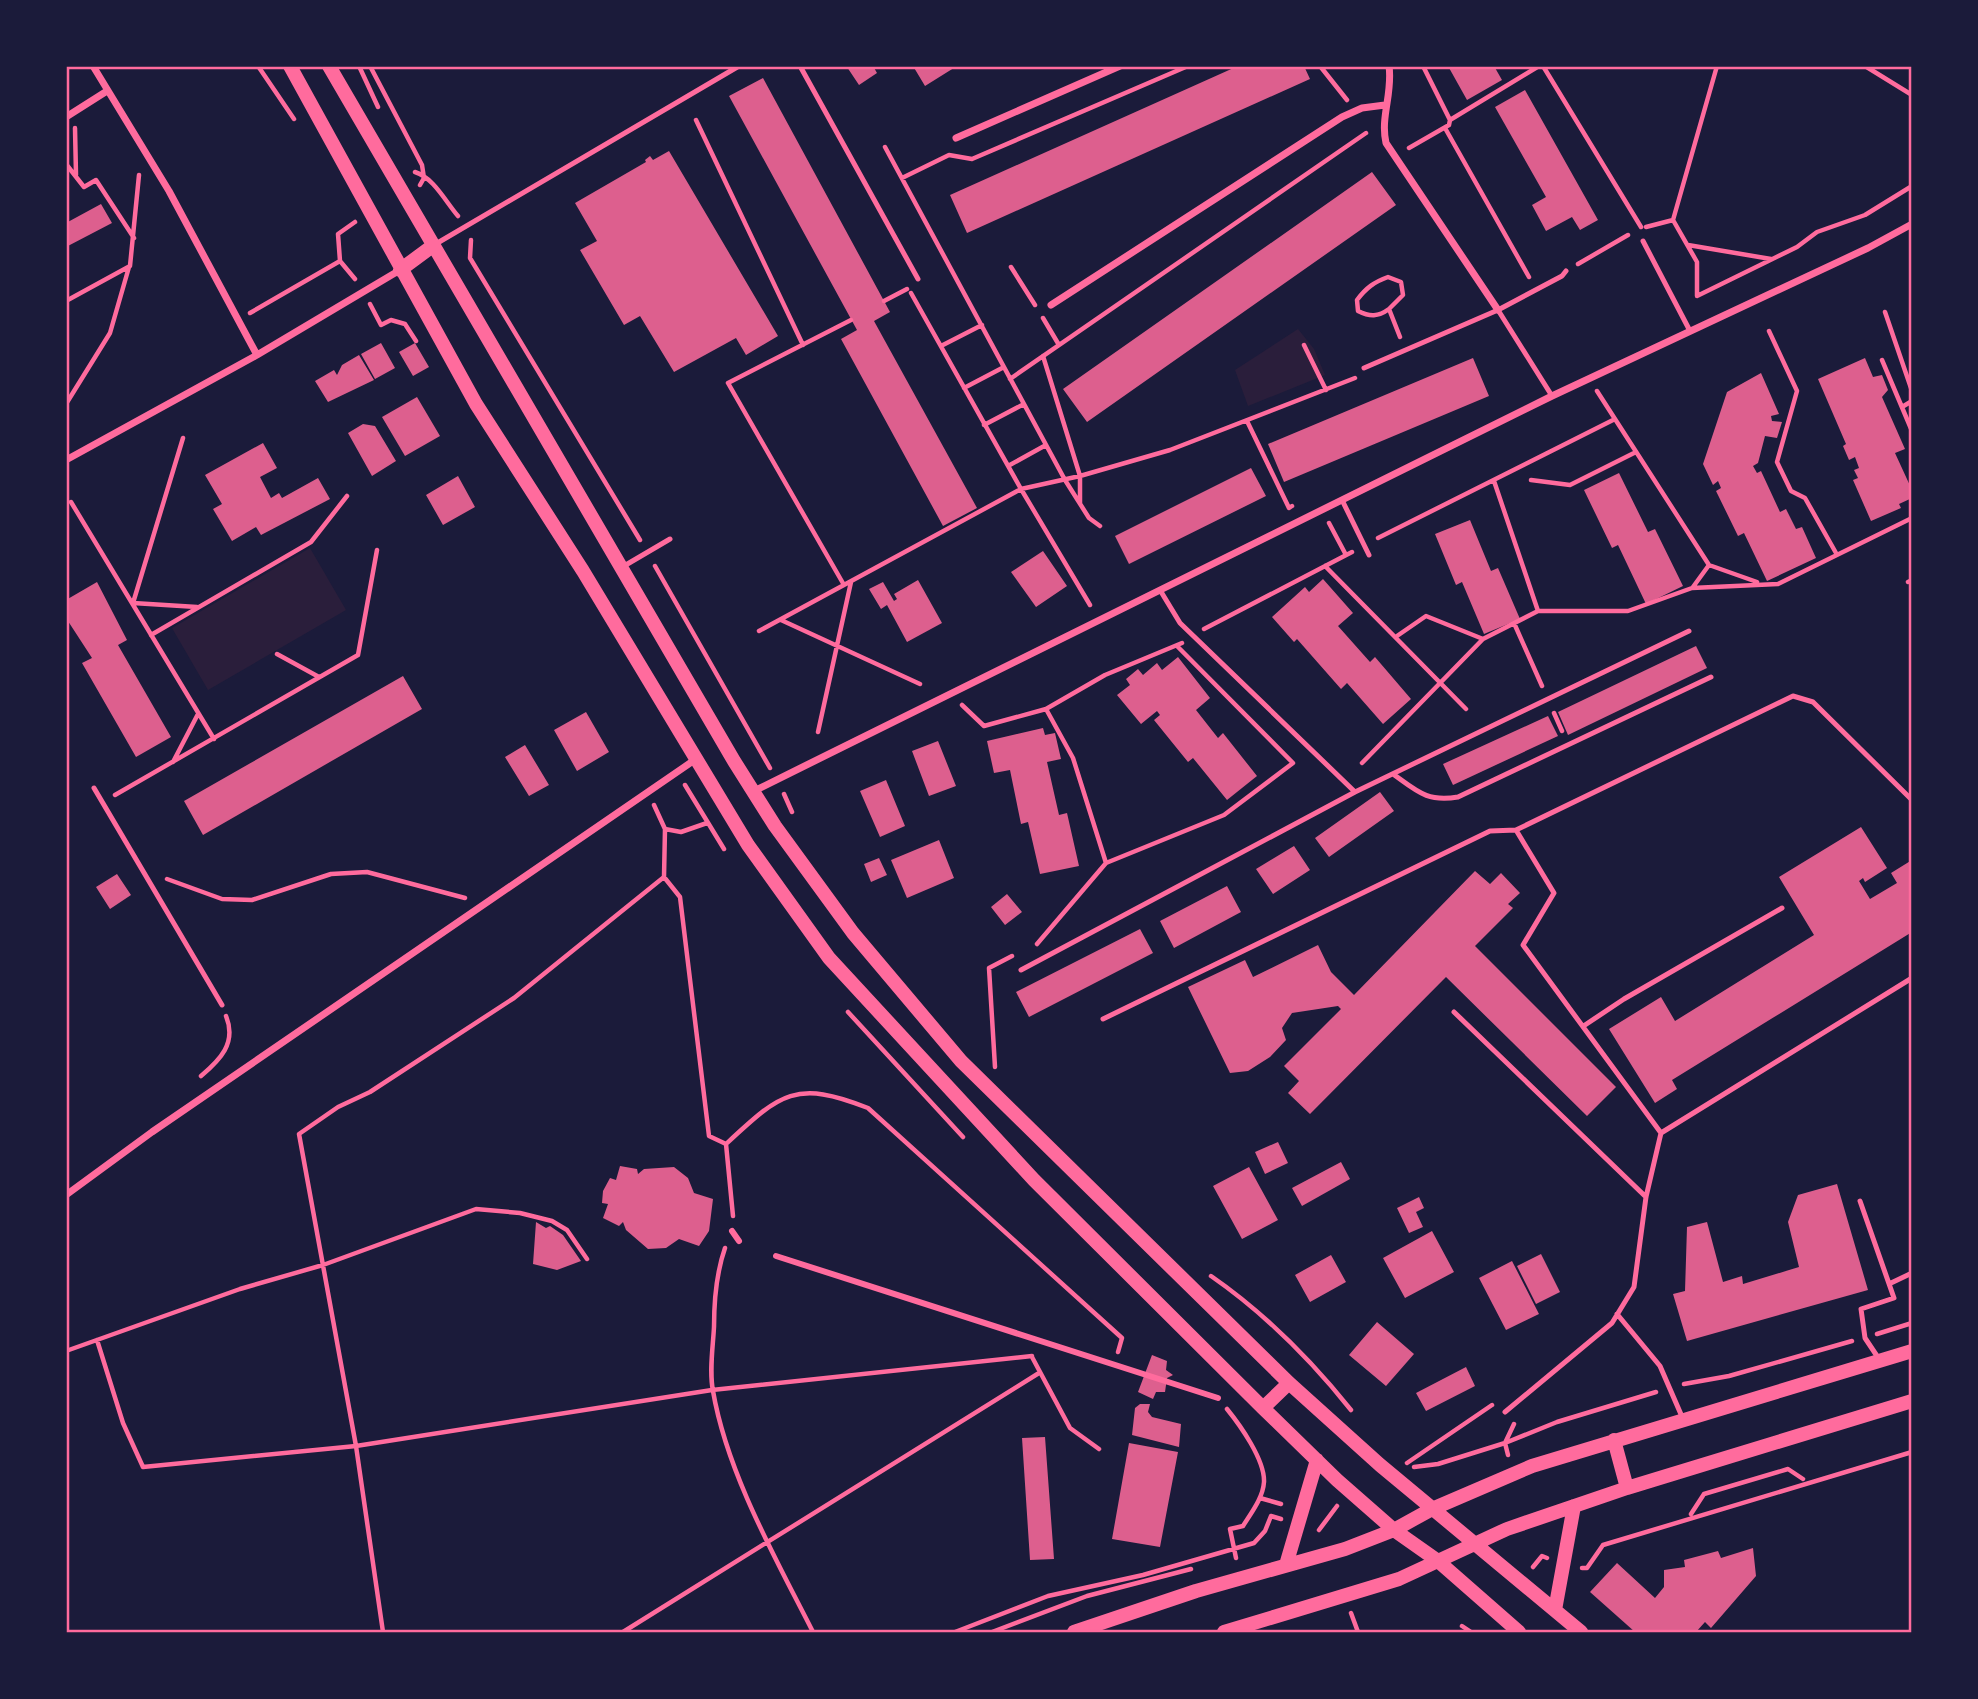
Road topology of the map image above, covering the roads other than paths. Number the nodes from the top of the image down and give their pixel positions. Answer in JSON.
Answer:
{"nodes":[{"id":1,"x":93,"y":66,"type":"edge"},
{"id":2,"x":290,"y":66,"type":"edge"},
{"id":3,"x":329,"y":66,"type":"edge"},
{"id":4,"x":739,"y":66,"type":"edge"},
{"id":5,"x":800,"y":66,"type":"edge"},
{"id":6,"x":1120,"y":66,"type":"edge"},
{"id":7,"x":1389,"y":66,"type":"edge"},
{"id":8,"x":107,"y":91,"type":"junction"},
{"id":9,"x":1385,"y":105,"type":"junction"},
{"id":10,"x":66,"y":117,"type":"edge"},
{"id":11,"x":956,"y":138,"type":"dead end"},
{"id":12,"x":1912,"y":223,"type":"edge"},
{"id":13,"x":1643,"y":241,"type":"dead end"},
{"id":14,"x":434,"y":245,"type":"junction"},
{"id":15,"x":400,"y":270,"type":"junction"},
{"id":16,"x":1566,"y":271,"type":"road end"},
{"id":17,"x":918,"y":279,"type":"road end"},
{"id":18,"x":1051,"y":305,"type":"dead end"},
{"id":19,"x":1498,"y":310,"type":"junction"},
{"id":20,"x":1690,"y":331,"type":"junction"},
{"id":21,"x":257,"y":355,"type":"junction"},
{"id":22,"x":1364,"y":368,"type":"dead end"},
{"id":23,"x":1552,"y":396,"type":"junction"},
{"id":24,"x":66,"y":460,"type":"edge"},
{"id":25,"x":1342,"y":500,"type":"junction"},
{"id":26,"x":670,"y":539,"type":"dead end"},
{"id":27,"x":1369,"y":555,"type":"dead end"},
{"id":28,"x":621,"y":568,"type":"junction"},
{"id":29,"x":1160,"y":590,"type":"junction"},
{"id":30,"x":1689,"y":631,"type":"dead end"},
{"id":31,"x":1711,"y":677,"type":"dead end"},
{"id":32,"x":696,"y":759,"type":"junction"},
{"id":33,"x":1394,"y":774,"type":"junction"},
{"id":34,"x":94,"y":788,"type":"dead end"},
{"id":35,"x":753,"y":791,"type":"junction"},
{"id":36,"x":1355,"y":792,"type":"junction"},
{"id":37,"x":1912,"y":800,"type":"edge"},
{"id":38,"x":1516,"y":830,"type":"junction"},
{"id":39,"x":1782,"y":908,"type":"dead end"},
{"id":40,"x":1021,"y":970,"type":"dead end"},
{"id":41,"x":1912,"y":978,"type":"edge"},
{"id":42,"x":222,"y":1006,"type":"road end"},
{"id":43,"x":1454,"y":1012,"type":"dead end"},
{"id":44,"x":1103,"y":1019,"type":"dead end"},
{"id":45,"x":1585,"y":1025,"type":"junction"},
{"id":46,"x":1661,"y":1133,"type":"junction"},
{"id":47,"x":66,"y":1195,"type":"edge"},
{"id":48,"x":1646,"y":1197,"type":"junction"},
{"id":49,"x":1860,"y":1201,"type":"dead end"},
{"id":50,"x":732,"y":1231,"type":"road end"},
{"id":51,"x":739,"y":1241,"type":"dead end"},
{"id":52,"x":776,"y":1256,"type":"dead end"},
{"id":53,"x":1912,"y":1273,"type":"edge"},
{"id":54,"x":1891,"y":1283,"type":"junction"},
{"id":55,"x":1617,"y":1314,"type":"junction"},
{"id":56,"x":1912,"y":1351,"type":"edge"},
{"id":57,"x":1881,"y":1362,"type":"junction"},
{"id":58,"x":1289,"y":1383,"type":"junction"},
{"id":59,"x":1218,"y":1398,"type":"dead end"},
{"id":60,"x":1912,"y":1401,"type":"edge"},
{"id":61,"x":1263,"y":1408,"type":"junction"},
{"id":62,"x":1505,"y":1412,"type":"dead end"},
{"id":63,"x":1683,"y":1419,"type":"junction"},
{"id":64,"x":1614,"y":1440,"type":"junction"},
{"id":65,"x":1317,"y":1460,"type":"junction"},
{"id":66,"x":1627,"y":1488,"type":"junction"},
{"id":67,"x":1574,"y":1506,"type":"junction"},
{"id":68,"x":1432,"y":1509,"type":"junction"},
{"id":69,"x":1394,"y":1530,"type":"junction"},
{"id":70,"x":1477,"y":1544,"type":"junction"},
{"id":71,"x":1438,"y":1561,"type":"junction"},
{"id":72,"x":1286,"y":1565,"type":"junction"},
{"id":73,"x":1555,"y":1610,"type":"junction"},
{"id":74,"x":1577,"y":1631,"type":"edge"},
{"id":75,"x":1074,"y":1633,"type":"edge"},
{"id":76,"x":1224,"y":1633,"type":"edge"},
{"id":77,"x":1519,"y":1633,"type":"edge"}],
"edges":[{"from":1,"to":8,"type":"street"},
{"from":2,"to":15,"type":"main road"},
{"from":3,"to":14,"type":"main road"},
{"from":4,"to":14,"type":"lane"},
{"from":5,"to":17,"type":"lane"},
{"from":6,"to":11,"type":"street"},
{"from":7,"to":9,"type":"street"},
{"from":8,"to":10,"type":"street"},
{"from":8,"to":21,"type":"street"},
{"from":9,"to":18,"type":"street"},
{"from":9,"to":19,"type":"street"},
{"from":12,"to":20,"type":"street"},
{"from":13,"to":20,"type":"lane"},
{"from":14,"to":15,"type":"main road"},
{"from":14,"to":28,"type":"main road"},
{"from":15,"to":21,"type":"street"},
{"from":15,"to":32,"type":"main road"},
{"from":16,"to":19,"type":"lane"},
{"from":19,"to":22,"type":"lane"},
{"from":19,"to":23,"type":"lane"},
{"from":20,"to":23,"type":"street"},
{"from":21,"to":24,"type":"street"},
{"from":23,"to":25,"type":"street"},
{"from":25,"to":27,"type":"lane"},
{"from":25,"to":29,"type":"street"},
{"from":26,"to":28,"type":"lane"},
{"from":28,"to":35,"type":"main road"},
{"from":29,"to":35,"type":"street"},
{"from":29,"to":36,"type":"lane"},
{"from":30,"to":33,"type":"lane"},
{"from":31,"to":33,"type":"lane"},
{"from":32,"to":47,"type":"street"},
{"from":32,"to":61,"type":"main road"},
{"from":33,"to":36,"type":"lane"},
{"from":34,"to":42,"type":"lane"},
{"from":35,"to":58,"type":"main road"},
{"from":36,"to":40,"type":"lane"},
{"from":37,"to":38,"type":"lane"},
{"from":38,"to":44,"type":"lane"},
{"from":38,"to":45,"type":"lane"},
{"from":39,"to":45,"type":"lane"},
{"from":41,"to":46,"type":"lane"},
{"from":43,"to":48,"type":"lane"},
{"from":45,"to":46,"type":"lane"},
{"from":46,"to":48,"type":"lane"},
{"from":48,"to":55,"type":"lane"},
{"from":49,"to":54,"type":"lane"},
{"from":50,"to":51,"type":"street"},
{"from":52,"to":59,"type":"street"},
{"from":53,"to":54,"type":"lane"},
{"from":54,"to":57,"type":"lane"},
{"from":55,"to":62,"type":"lane"},
{"from":55,"to":63,"type":"lane"},
{"from":56,"to":57,"type":"main road"},
{"from":57,"to":63,"type":"main road"},
{"from":58,"to":61,"type":"main road"},
{"from":58,"to":68,"type":"main road"},
{"from":60,"to":66,"type":"main road"},
{"from":61,"to":65,"type":"main road"},
{"from":63,"to":64,"type":"main road"},
{"from":64,"to":66,"type":"main road"},
{"from":64,"to":68,"type":"main road"},
{"from":65,"to":69,"type":"main road"},
{"from":65,"to":72,"type":"main road"},
{"from":66,"to":67,"type":"main road"},
{"from":67,"to":70,"type":"main road"},
{"from":67,"to":73,"type":"main road"},
{"from":68,"to":69,"type":"main road"},
{"from":68,"to":70,"type":"main road"},
{"from":69,"to":71,"type":"main road"},
{"from":69,"to":72,"type":"main road"},
{"from":70,"to":71,"type":"main road"},
{"from":70,"to":73,"type":"main road"},
{"from":71,"to":76,"type":"main road"},
{"from":71,"to":77,"type":"main road"},
{"from":72,"to":75,"type":"main road"},
{"from":73,"to":74,"type":"main road"}]}
